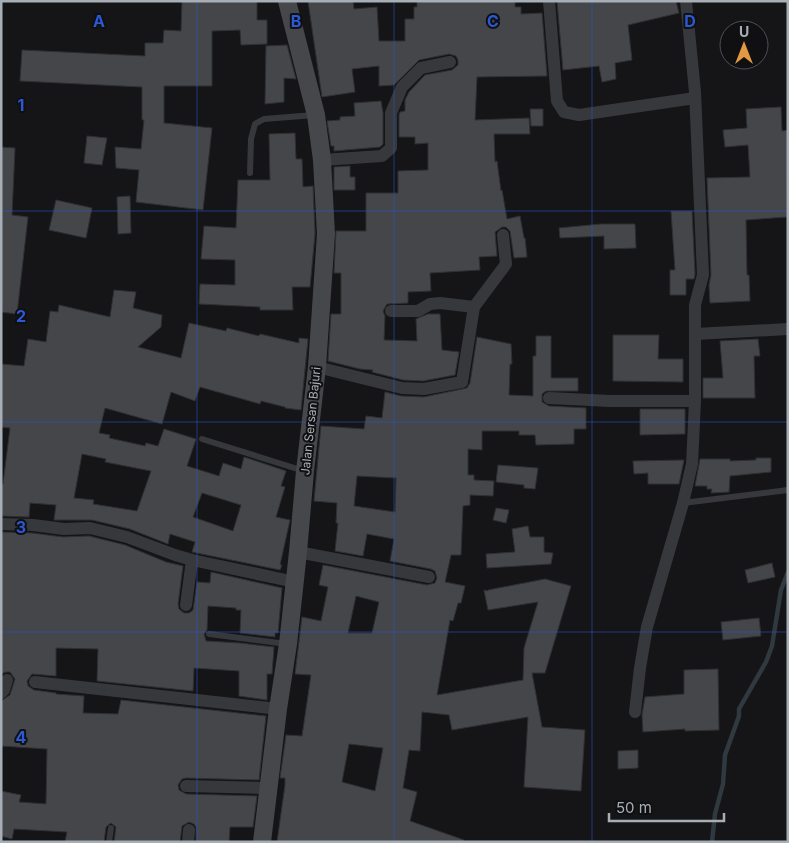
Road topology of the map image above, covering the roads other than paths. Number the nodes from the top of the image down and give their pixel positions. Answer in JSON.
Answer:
{"nodes":[{"id":1,"x":287,"y":1,"type":"edge"},
{"id":2,"x":549,"y":1,"type":"edge"},
{"id":3,"x":686,"y":1,"type":"edge"},
{"id":4,"x":450,"y":62,"type":"dead end"},
{"id":5,"x":695,"y":98,"type":"junction"},
{"id":6,"x":316,"y":115,"type":"junction"},
{"id":7,"x":322,"y":160,"type":"junction"},
{"id":8,"x":250,"y":173,"type":"dead end"},
{"id":9,"x":502,"y":235,"type":"dead end"},
{"id":10,"x":474,"y":307,"type":"junction"},
{"id":11,"x":391,"y":311,"type":"dead end"},
{"id":12,"x":788,"y":329,"type":"edge"},
{"id":13,"x":695,"y":334,"type":"junction"},
{"id":14,"x":317,"y":367,"type":"junction"},
{"id":15,"x":549,"y":398,"type":"dead end"},
{"id":16,"x":695,"y":401,"type":"junction"},
{"id":17,"x":202,"y":439,"type":"dead end"},
{"id":18,"x":305,"y":471,"type":"junction"},
{"id":19,"x":788,"y":490,"type":"edge"},
{"id":20,"x":683,"y":504,"type":"junction"},
{"id":21,"x":1,"y":524,"type":"edge"},
{"id":22,"x":298,"y":552,"type":"junction"},
{"id":23,"x":192,"y":560,"type":"junction"},
{"id":24,"x":429,"y":577,"type":"dead end"},
{"id":25,"x":294,"y":582,"type":"junction"},
{"id":26,"x":186,"y":606,"type":"dead end"},
{"id":27,"x":209,"y":634,"type":"dead end"},
{"id":28,"x":288,"y":644,"type":"junction"},
{"id":29,"x":7,"y":680,"type":"dead end"},
{"id":30,"x":35,"y":682,"type":"dead end"},
{"id":31,"x":1,"y":692,"type":"edge"},
{"id":32,"x":278,"y":709,"type":"junction"},
{"id":33,"x":635,"y":712,"type":"dead end"},
{"id":34,"x":186,"y":786,"type":"dead end"},
{"id":35,"x":269,"y":788,"type":"junction"},
{"id":36,"x":111,"y":828,"type":"dead end"},
{"id":37,"x":109,"y":842,"type":"edge"},
{"id":38,"x":262,"y":842,"type":"edge"}],
"edges":[{"from":1,"to":6,"type":"main road","name":"Jalan Sersan Bajuri"},
{"from":2,"to":5,"type":"street"},
{"from":3,"to":5,"type":"street"},
{"from":4,"to":7,"type":"street"},
{"from":5,"to":13,"type":"street"},
{"from":6,"to":7,"type":"main road","name":"Jalan Sersan Bajuri"},
{"from":6,"to":8,"type":"lane"},
{"from":7,"to":14,"type":"main road","name":"Jalan Sersan Bajuri"},
{"from":9,"to":10,"type":"street"},
{"from":10,"to":11,"type":"street"},
{"from":10,"to":14,"type":"street"},
{"from":12,"to":13,"type":"street"},
{"from":13,"to":16,"type":"street"},
{"from":14,"to":18,"type":"main road","name":"Jalan Sersan Bajuri"},
{"from":15,"to":16,"type":"street"},
{"from":16,"to":20,"type":"street"},
{"from":17,"to":18,"type":"lane"},
{"from":18,"to":22,"type":"main road","name":"Jalan Sersan Bajuri"},
{"from":19,"to":20,"type":"lane"},
{"from":20,"to":33,"type":"street"},
{"from":21,"to":23,"type":"street"},
{"from":22,"to":24,"type":"street"},
{"from":22,"to":25,"type":"main road","name":"Jalan Sersan Bajuri"},
{"from":23,"to":25,"type":"street"},
{"from":23,"to":26,"type":"street"},
{"from":25,"to":28,"type":"main road","name":"Jalan Sersan Bajuri"},
{"from":27,"to":28,"type":"lane"},
{"from":28,"to":32,"type":"main road","name":"Jalan Sersan Bajuri"},
{"from":29,"to":31,"type":"street"},
{"from":30,"to":32,"type":"street"},
{"from":32,"to":35,"type":"main road","name":"Jalan Sersan Bajuri"},
{"from":34,"to":35,"type":"street"},
{"from":35,"to":38,"type":"main road","name":"Jalan Sersan Bajuri"},
{"from":36,"to":37,"type":"lane"}]}
